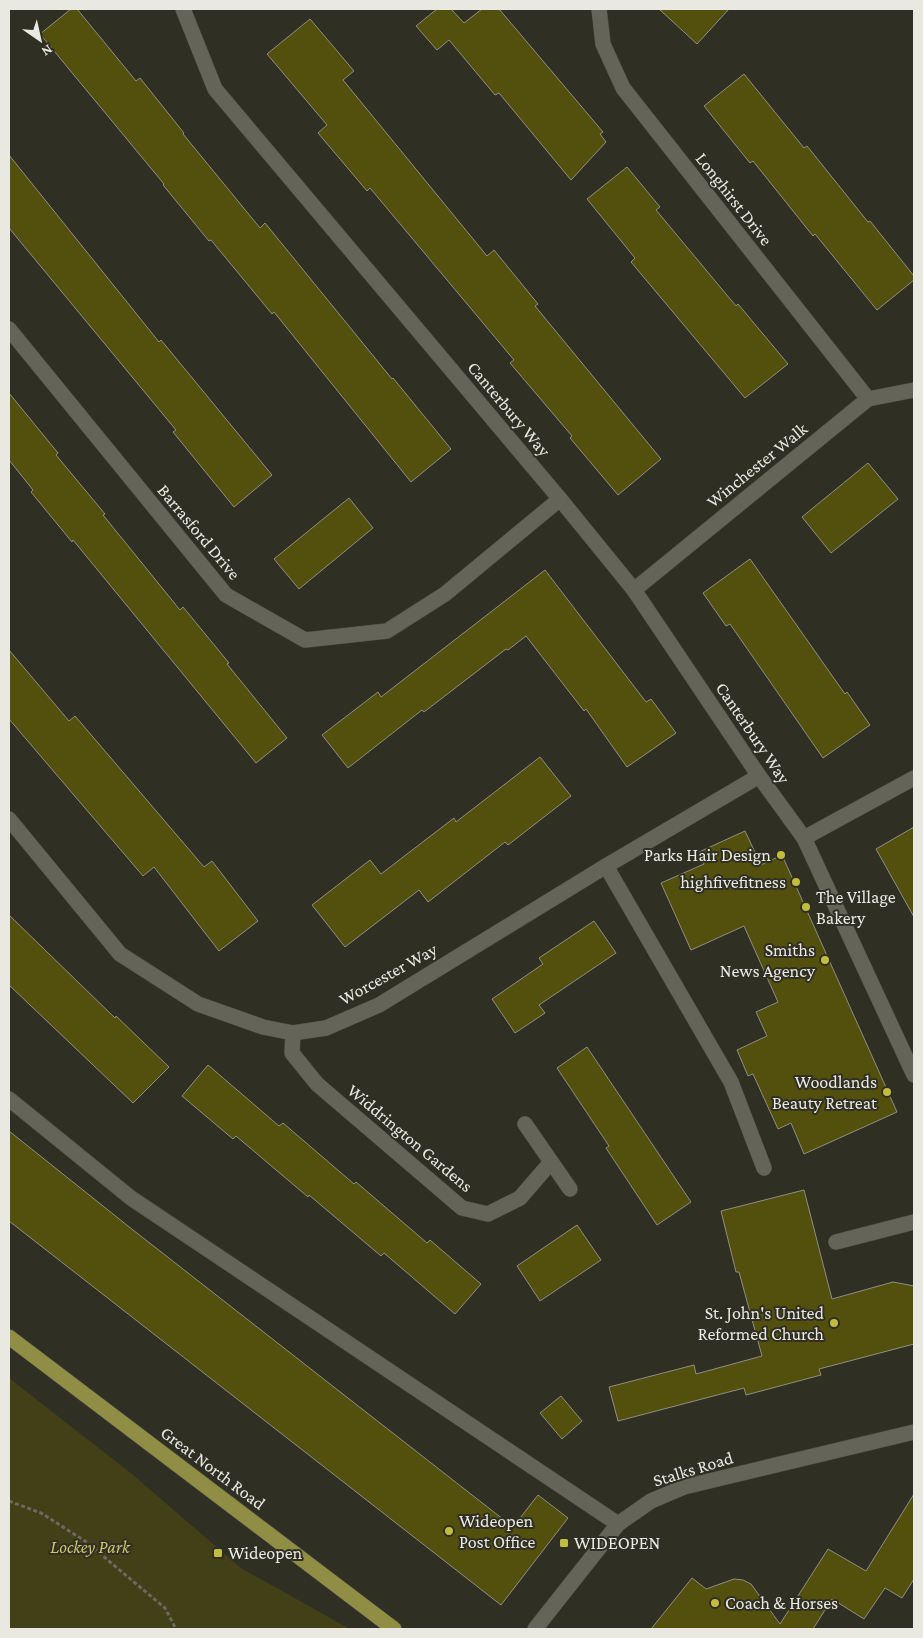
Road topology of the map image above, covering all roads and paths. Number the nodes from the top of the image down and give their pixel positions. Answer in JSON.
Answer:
{"nodes":[{"id":1,"x":184,"y":9,"type":"edge"},
{"id":2,"x":598,"y":9,"type":"edge"},
{"id":3,"x":9,"y":329,"type":"edge"},
{"id":4,"x":914,"y":390,"type":"edge"},
{"id":5,"x":868,"y":399,"type":"junction"},
{"id":6,"x":560,"y":499,"type":"junction"},
{"id":7,"x":634,"y":590,"type":"junction"},
{"id":8,"x":758,"y":776,"type":"junction"},
{"id":9,"x":914,"y":778,"type":"edge"},
{"id":10,"x":9,"y":819,"type":"edge"},
{"id":11,"x":804,"y":838,"type":"junction"},
{"id":12,"x":606,"y":866,"type":"junction"},
{"id":13,"x":293,"y":1033,"type":"junction"},
{"id":14,"x":914,"y":1075,"type":"edge"},
{"id":15,"x":9,"y":1099,"type":"edge"},
{"id":16,"x":525,"y":1124,"type":"dead end"},
{"id":17,"x":551,"y":1162,"type":"junction"},
{"id":18,"x":764,"y":1168,"type":"dead end"},
{"id":19,"x":570,"y":1189,"type":"dead end"},
{"id":20,"x":914,"y":1222,"type":"edge"},
{"id":21,"x":836,"y":1242,"type":"dead end"},
{"id":22,"x":9,"y":1337,"type":"edge"},
{"id":23,"x":914,"y":1432,"type":"edge"},
{"id":24,"x":9,"y":1501,"type":"edge"},
{"id":25,"x":618,"y":1524,"type":"junction"},
{"id":26,"x":176,"y":1629,"type":"edge"},
{"id":27,"x":394,"y":1629,"type":"edge"},
{"id":28,"x":535,"y":1629,"type":"edge"}],
"edges":[{"from":1,"to":6,"type":"street","name":"Canterbury Way"},
{"from":2,"to":5,"type":"street","name":"Longhirst Drive"},
{"from":3,"to":6,"type":"street","name":"Barrasford Drive"},
{"from":4,"to":5,"type":"street","name":"Winchester Walk"},
{"from":5,"to":7,"type":"street","name":"Winchester Walk"},
{"from":6,"to":7,"type":"street","name":"Canterbury Way"},
{"from":7,"to":8,"type":"street","name":"Canterbury Way"},
{"from":8,"to":11,"type":"street","name":"Canterbury Way"},
{"from":8,"to":12,"type":"street","name":"Worcester Way"},
{"from":9,"to":11,"type":"street"},
{"from":10,"to":13,"type":"street","name":"Worcester Way"},
{"from":11,"to":14,"type":"street","name":"Canterbury Way"},
{"from":12,"to":13,"type":"street","name":"Worcester Way"},
{"from":12,"to":18,"type":"street"},
{"from":13,"to":17,"type":"street","name":"Widdrington Gardens"},
{"from":15,"to":25,"type":"street"},
{"from":16,"to":17,"type":"street"},
{"from":17,"to":19,"type":"street"},
{"from":20,"to":21,"type":"street"},
{"from":22,"to":27,"type":"main road","name":"Great North Road"},
{"from":23,"to":25,"type":"street","name":"Stalks Road"},
{"from":24,"to":26,"type":"path"},
{"from":25,"to":28,"type":"street","name":"Stalks Road"}]}
